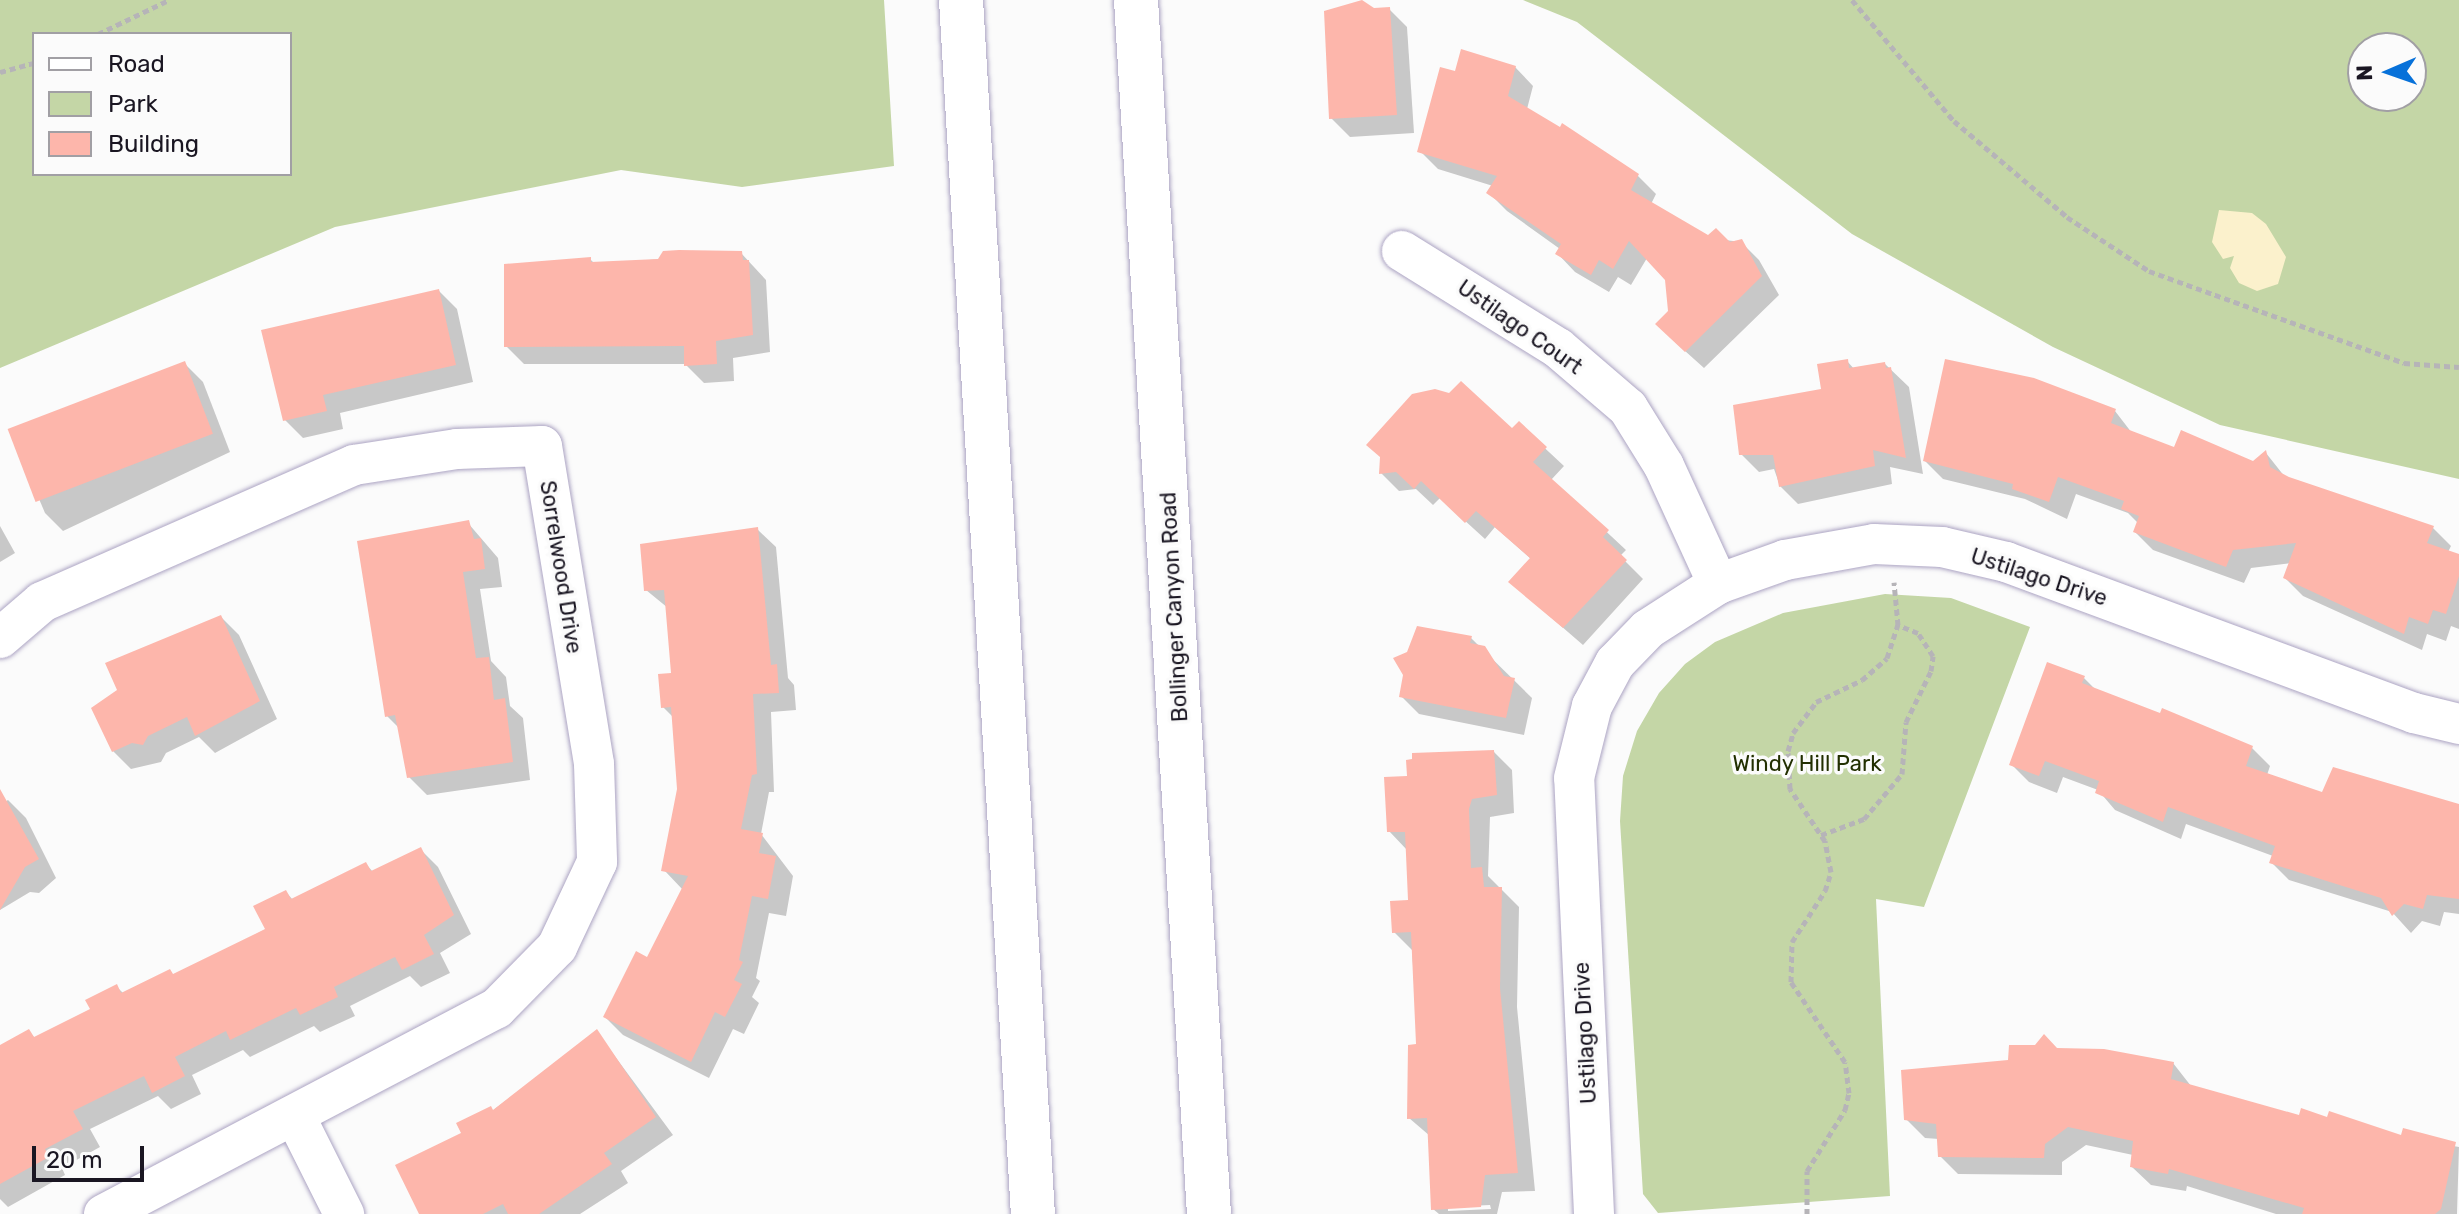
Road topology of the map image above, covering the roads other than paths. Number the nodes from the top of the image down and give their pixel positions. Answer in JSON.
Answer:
{"nodes":[{"id":1,"x":961,"y":0,"type":"edge"},
{"id":2,"x":1136,"y":0,"type":"edge"},
{"id":3,"x":1402,"y":251,"type":"dead end"},
{"id":4,"x":1718,"y":584,"type":"junction"},
{"id":5,"x":0,"y":638,"type":"edge"},
{"id":6,"x":2459,"y":724,"type":"edge"},
{"id":7,"x":295,"y":1116,"type":"junction"},
{"id":8,"x":104,"y":1214,"type":"edge"},
{"id":9,"x":344,"y":1214,"type":"edge"},
{"id":10,"x":1033,"y":1214,"type":"edge"},
{"id":11,"x":1209,"y":1214,"type":"edge"},
{"id":12,"x":1594,"y":1214,"type":"edge"}],
"edges":[{"from":1,"to":10,"type":"main road"},
{"from":2,"to":11,"type":"main road","name":"Bollinger Canyon Road"},
{"from":3,"to":4,"type":"street","name":"Ustilago Court"},
{"from":4,"to":6,"type":"street","name":"Ustilago Drive"},
{"from":4,"to":12,"type":"street","name":"Ustilago Drive"},
{"from":5,"to":7,"type":"street","name":"Sorrelwood Drive"},
{"from":7,"to":8,"type":"street"},
{"from":7,"to":9,"type":"street"}]}
